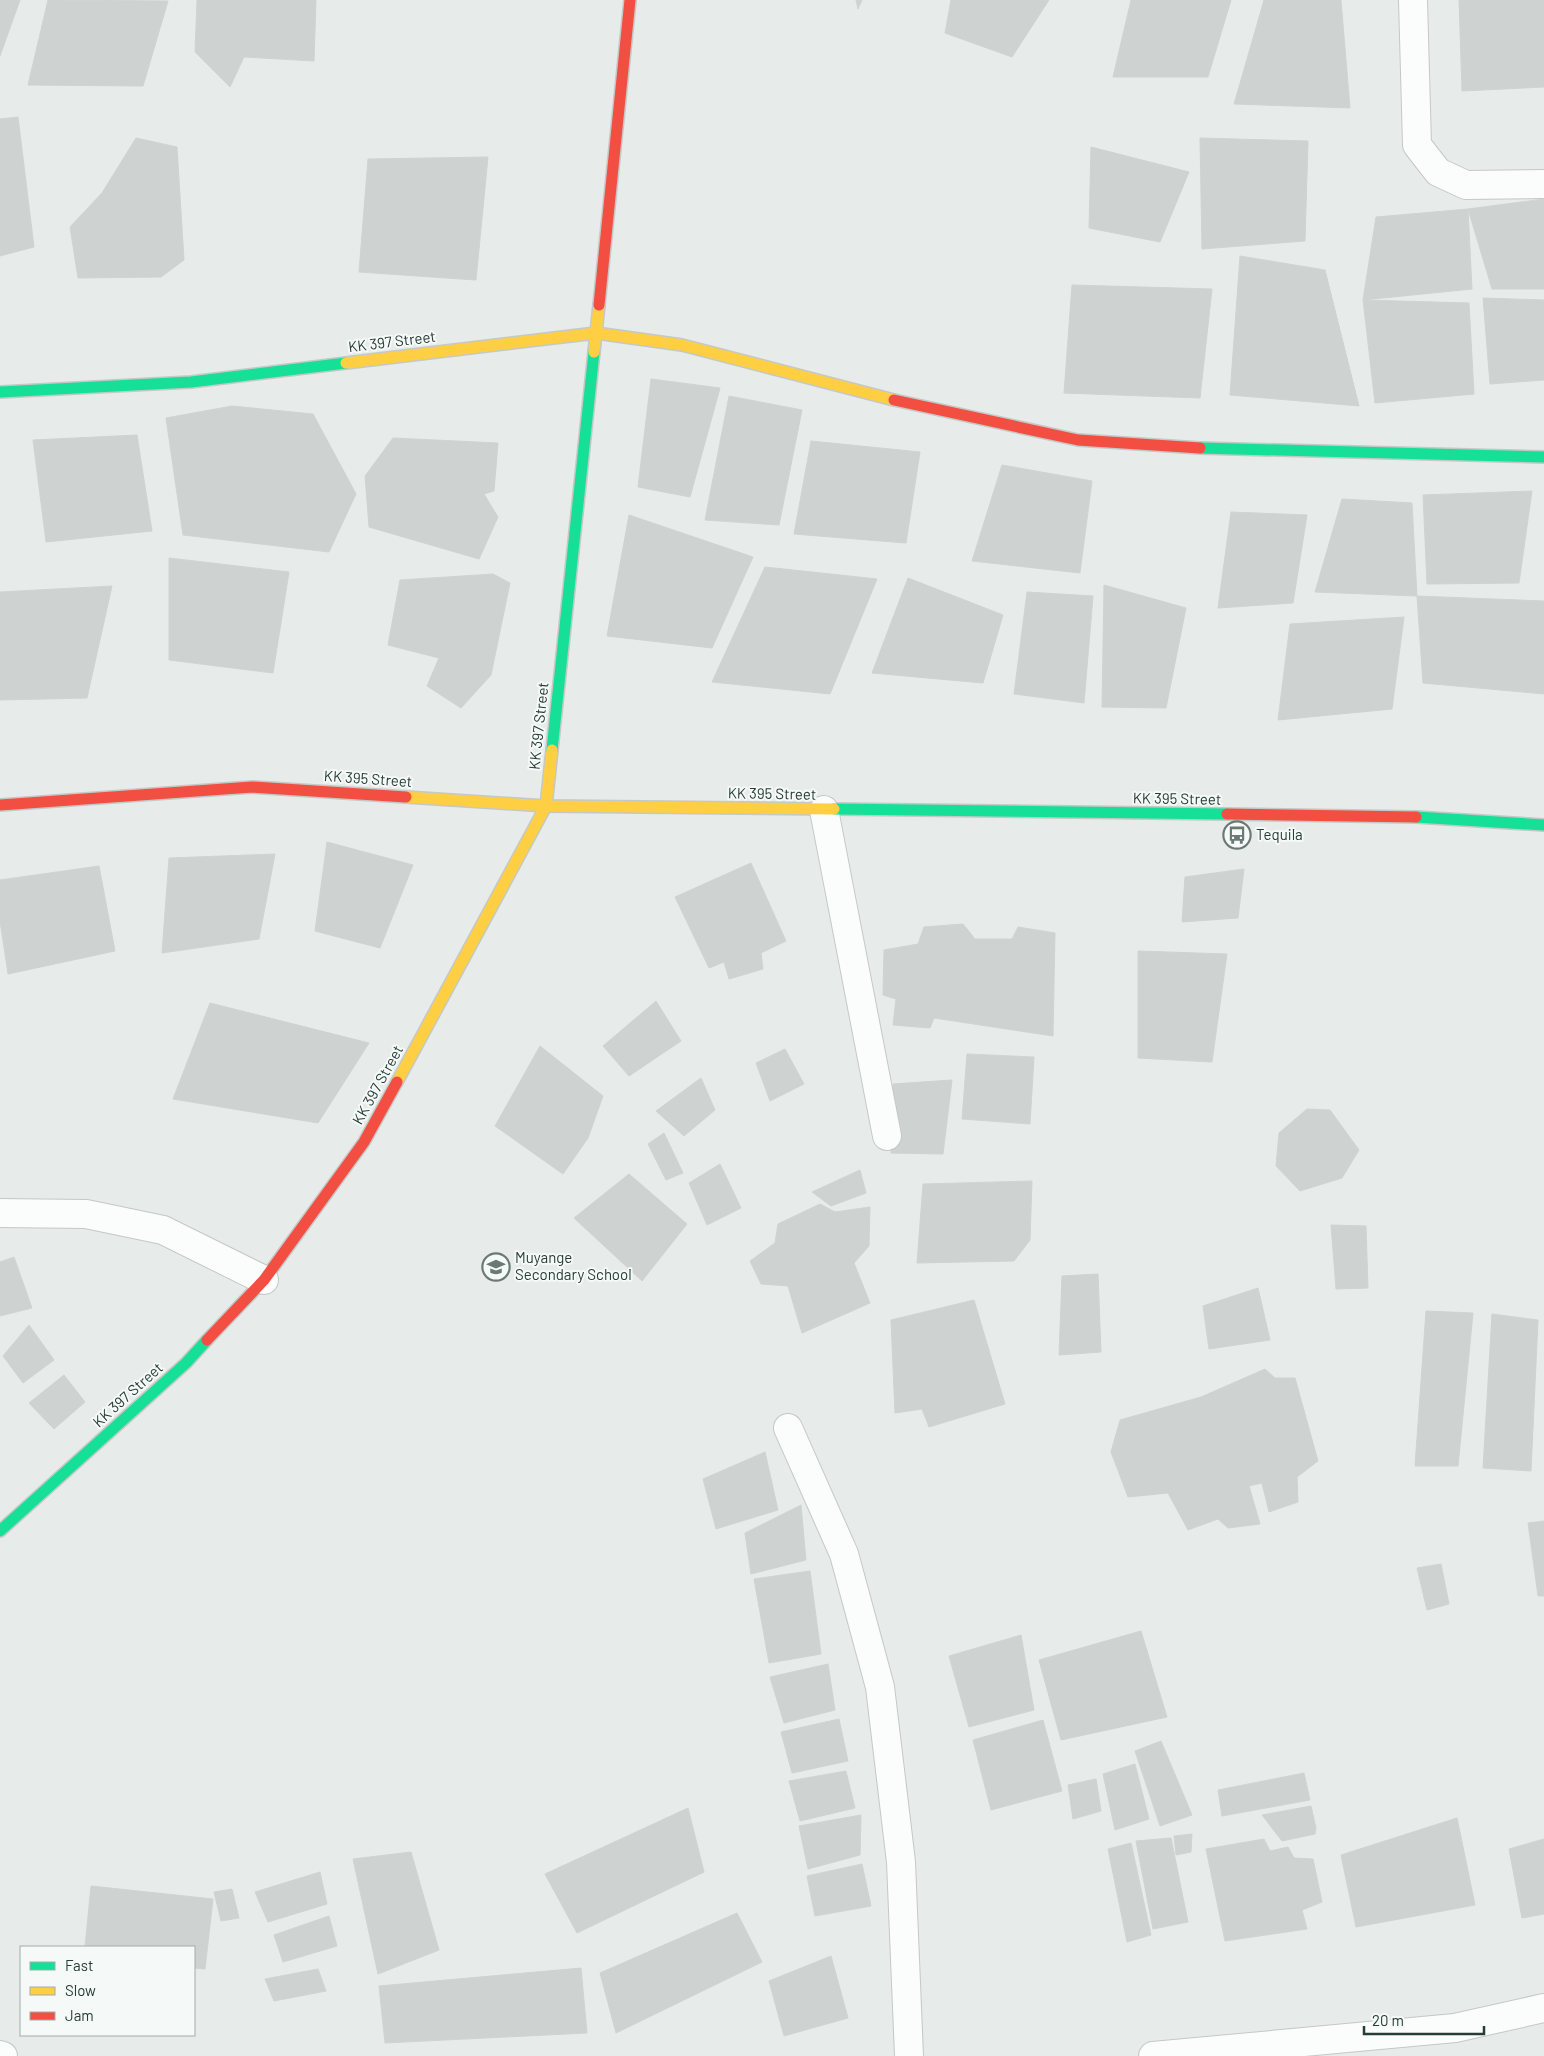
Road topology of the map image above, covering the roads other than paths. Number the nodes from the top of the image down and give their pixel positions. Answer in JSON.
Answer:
{"nodes":[{"id":1,"x":630,"y":0,"type":"edge"},
{"id":2,"x":1413,"y":0,"type":"edge"},
{"id":3,"x":1544,"y":184,"type":"edge"},
{"id":4,"x":596,"y":333,"type":"junction"},
{"id":5,"x":0,"y":392,"type":"edge"},
{"id":6,"x":1544,"y":457,"type":"edge"},
{"id":7,"x":0,"y":805,"type":"edge"},
{"id":8,"x":546,"y":806,"type":"junction"},
{"id":9,"x":824,"y":810,"type":"junction"},
{"id":10,"x":1544,"y":825,"type":"edge"},
{"id":11,"x":888,"y":1136,"type":"dead end"},
{"id":12,"x":0,"y":1214,"type":"edge"},
{"id":13,"x":264,"y":1280,"type":"junction"},
{"id":14,"x":788,"y":1428,"type":"dead end"},
{"id":15,"x":0,"y":1531,"type":"edge"},
{"id":16,"x":1544,"y":2008,"type":"edge"},
{"id":17,"x":909,"y":2056,"type":"edge"},
{"id":18,"x":1153,"y":2056,"type":"edge"}],
"edges":[{"from":1,"to":4,"type":"street"},
{"from":2,"to":3,"type":"street"},
{"from":4,"to":5,"type":"street","name":"KK 397 Street"},
{"from":4,"to":6,"type":"street"},
{"from":4,"to":8,"type":"street","name":"KK 397 Street"},
{"from":7,"to":8,"type":"street","name":"KK 395 Street"},
{"from":8,"to":9,"type":"street","name":"KK 395 Street"},
{"from":8,"to":13,"type":"street","name":"KK 397 Street"},
{"from":9,"to":10,"type":"street","name":"KK 395 Street"},
{"from":9,"to":11,"type":"street"},
{"from":12,"to":13,"type":"street"},
{"from":13,"to":15,"type":"street","name":"KK 397 Street"},
{"from":14,"to":17,"type":"street"},
{"from":16,"to":18,"type":"street"}]}
